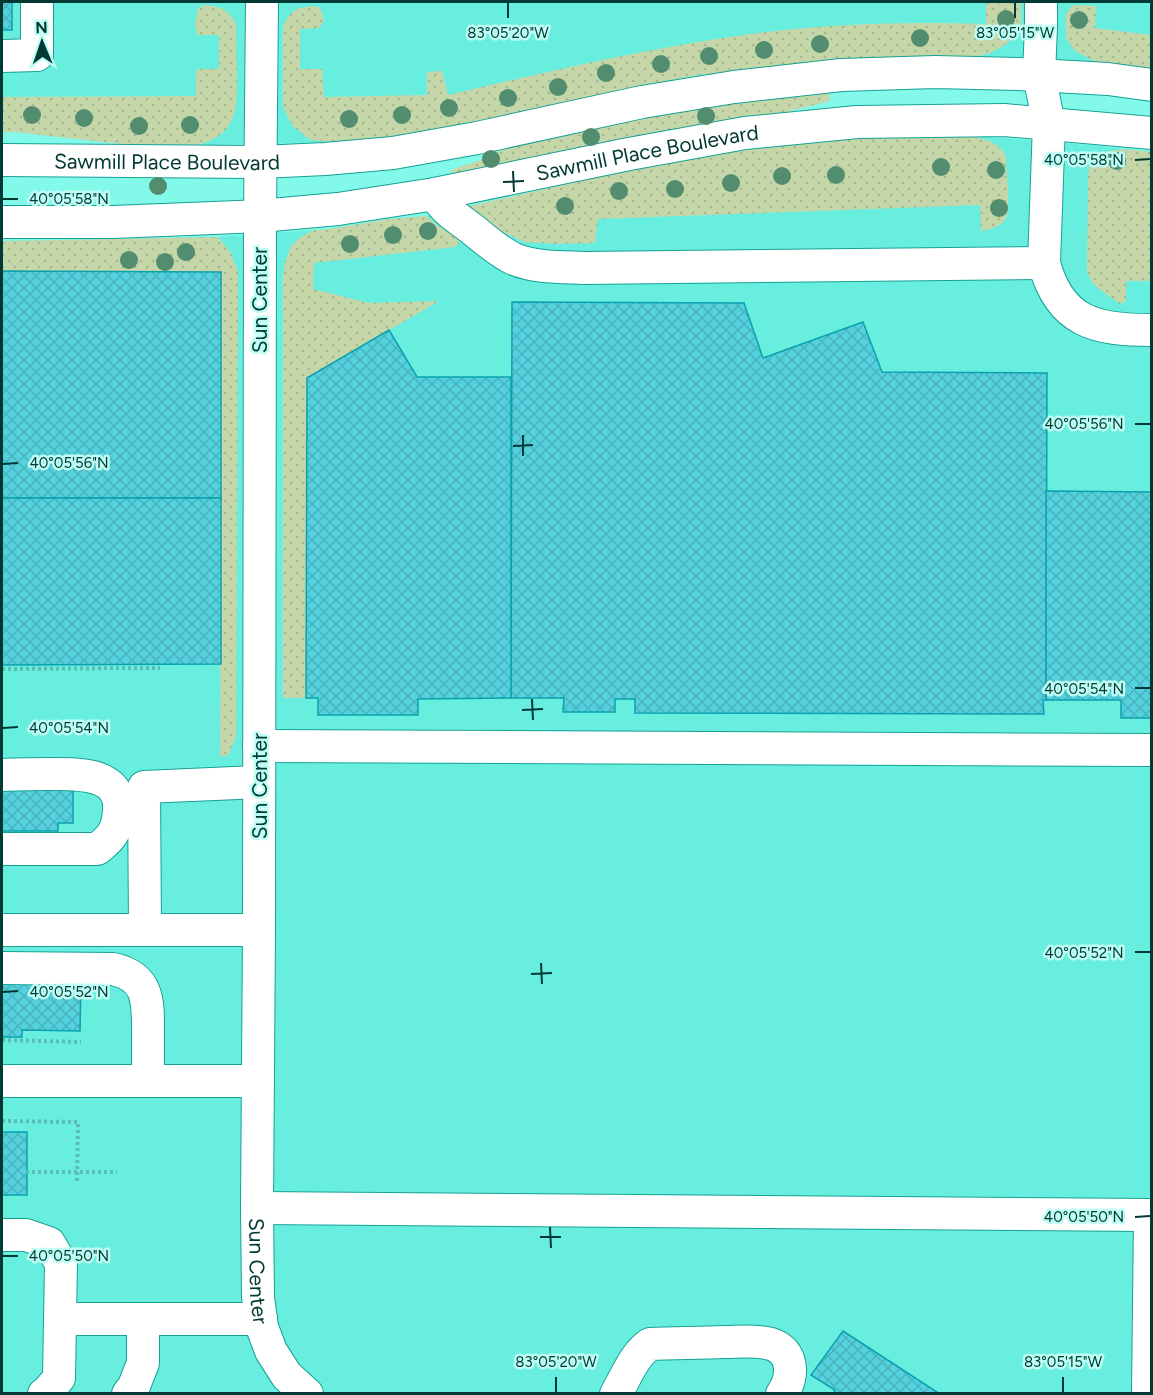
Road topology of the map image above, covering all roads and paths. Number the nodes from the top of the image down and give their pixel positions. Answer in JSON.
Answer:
{"nodes":[{"id":1,"x":37,"y":2,"type":"edge"},
{"id":2,"x":262,"y":2,"type":"edge"},
{"id":3,"x":1041,"y":2,"type":"edge"},
{"id":4,"x":2,"y":56,"type":"edge"},
{"id":5,"x":1039,"y":75,"type":"junction"},
{"id":6,"x":1152,"y":85,"type":"edge"},
{"id":7,"x":1049,"y":124,"type":"junction"},
{"id":8,"x":1152,"y":133,"type":"edge"},
{"id":9,"x":2,"y":160,"type":"edge"},
{"id":10,"x":260,"y":162,"type":"junction"},
{"id":11,"x":435,"y":194,"type":"junction"},
{"id":12,"x":260,"y":216,"type":"junction"},
{"id":13,"x":2,"y":222,"type":"edge"},
{"id":14,"x":1044,"y":263,"type":"junction"},
{"id":15,"x":1152,"y":330,"type":"edge"},
{"id":16,"x":160,"y":668,"type":"dead end"},
{"id":17,"x":2,"y":669,"type":"edge"},
{"id":18,"x":259,"y":746,"type":"junction"},
{"id":19,"x":1152,"y":750,"type":"edge"},
{"id":20,"x":2,"y":763,"type":"edge"},
{"id":21,"x":2,"y":775,"type":"edge"},
{"id":22,"x":259,"y":782,"type":"junction"},
{"id":23,"x":144,"y":787,"type":"junction"},
{"id":24,"x":2,"y":849,"type":"edge"},
{"id":25,"x":145,"y":860,"type":"junction"},
{"id":26,"x":2,"y":861,"type":"edge"},
{"id":27,"x":2,"y":930,"type":"edge"},
{"id":28,"x":145,"y":930,"type":"junction"},
{"id":29,"x":259,"y":930,"type":"junction"},
{"id":30,"x":2,"y":968,"type":"edge"},
{"id":31,"x":2,"y":1041,"type":"edge"},
{"id":32,"x":81,"y":1041,"type":"dead end"},
{"id":33,"x":2,"y":1081,"type":"edge"},
{"id":34,"x":148,"y":1081,"type":"junction"},
{"id":35,"x":258,"y":1081,"type":"junction"},
{"id":36,"x":2,"y":1121,"type":"edge"},
{"id":37,"x":27,"y":1172,"type":"dead end"},
{"id":38,"x":78,"y":1172,"type":"junction"},
{"id":39,"x":117,"y":1172,"type":"dead end"},
{"id":40,"x":77,"y":1182,"type":"dead end"},
{"id":41,"x":257,"y":1208,"type":"junction"},
{"id":42,"x":1151,"y":1215,"type":"edge"},
{"id":43,"x":2,"y":1235,"type":"edge"},
{"id":44,"x":60,"y":1319,"type":"junction"},
{"id":45,"x":143,"y":1319,"type":"junction"},
{"id":46,"x":261,"y":1319,"type":"junction"},
{"id":47,"x":44,"y":1394,"type":"edge"},
{"id":48,"x":128,"y":1394,"type":"edge"},
{"id":49,"x":307,"y":1394,"type":"edge"},
{"id":50,"x":616,"y":1394,"type":"edge"},
{"id":51,"x":782,"y":1394,"type":"edge"},
{"id":52,"x":1148,"y":1394,"type":"edge"}],
"edges":[{"from":1,"to":4,"type":"street"},
{"from":2,"to":10,"type":"street","name":"Sun Center"},
{"from":3,"to":5,"type":"street"},
{"from":5,"to":6,"type":"street","name":"Sawmill Place Boulevard"},
{"from":5,"to":7,"type":"street"},
{"from":5,"to":10,"type":"street","name":"Sawmill Place Boulevard"},
{"from":7,"to":8,"type":"street","name":"Sawmill Place Boulevard"},
{"from":7,"to":11,"type":"street","name":"Sawmill Place Boulevard"},
{"from":7,"to":14,"type":"street"},
{"from":9,"to":10,"type":"street","name":"Sawmill Place Boulevard"},
{"from":10,"to":12,"type":"street","name":"Sun Center"},
{"from":11,"to":12,"type":"street","name":"Sawmill Place Boulevard"},
{"from":11,"to":14,"type":"street"},
{"from":12,"to":13,"type":"street","name":"Sawmill Place Boulevard"},
{"from":12,"to":18,"type":"street","name":"Sun Center"},
{"from":14,"to":15,"type":"street"},
{"from":16,"to":17,"type":"path"},
{"from":18,"to":19,"type":"street"},
{"from":18,"to":22,"type":"street","name":"Sun Center"},
{"from":20,"to":23,"type":"street"},
{"from":21,"to":24,"type":"street"},
{"from":22,"to":23,"type":"street"},
{"from":22,"to":29,"type":"street","name":"Sun Center"},
{"from":23,"to":25,"type":"street"},
{"from":25,"to":26,"type":"street"},
{"from":25,"to":28,"type":"street"},
{"from":27,"to":28,"type":"street"},
{"from":28,"to":29,"type":"street"},
{"from":29,"to":35,"type":"street","name":"Sun Center"},
{"from":30,"to":34,"type":"street"},
{"from":31,"to":32,"type":"path"},
{"from":33,"to":34,"type":"street"},
{"from":34,"to":35,"type":"street"},
{"from":35,"to":41,"type":"street","name":"Sun Center"},
{"from":36,"to":38,"type":"path"},
{"from":37,"to":38,"type":"path"},
{"from":38,"to":39,"type":"path"},
{"from":38,"to":40,"type":"path"},
{"from":41,"to":42,"type":"street"},
{"from":41,"to":46,"type":"street","name":"Sun Center"},
{"from":42,"to":52,"type":"street"},
{"from":43,"to":44,"type":"street"},
{"from":44,"to":45,"type":"street"},
{"from":44,"to":47,"type":"street"},
{"from":45,"to":46,"type":"street"},
{"from":45,"to":48,"type":"street"},
{"from":46,"to":49,"type":"street","name":"Sun Center"},
{"from":50,"to":51,"type":"street"}]}
